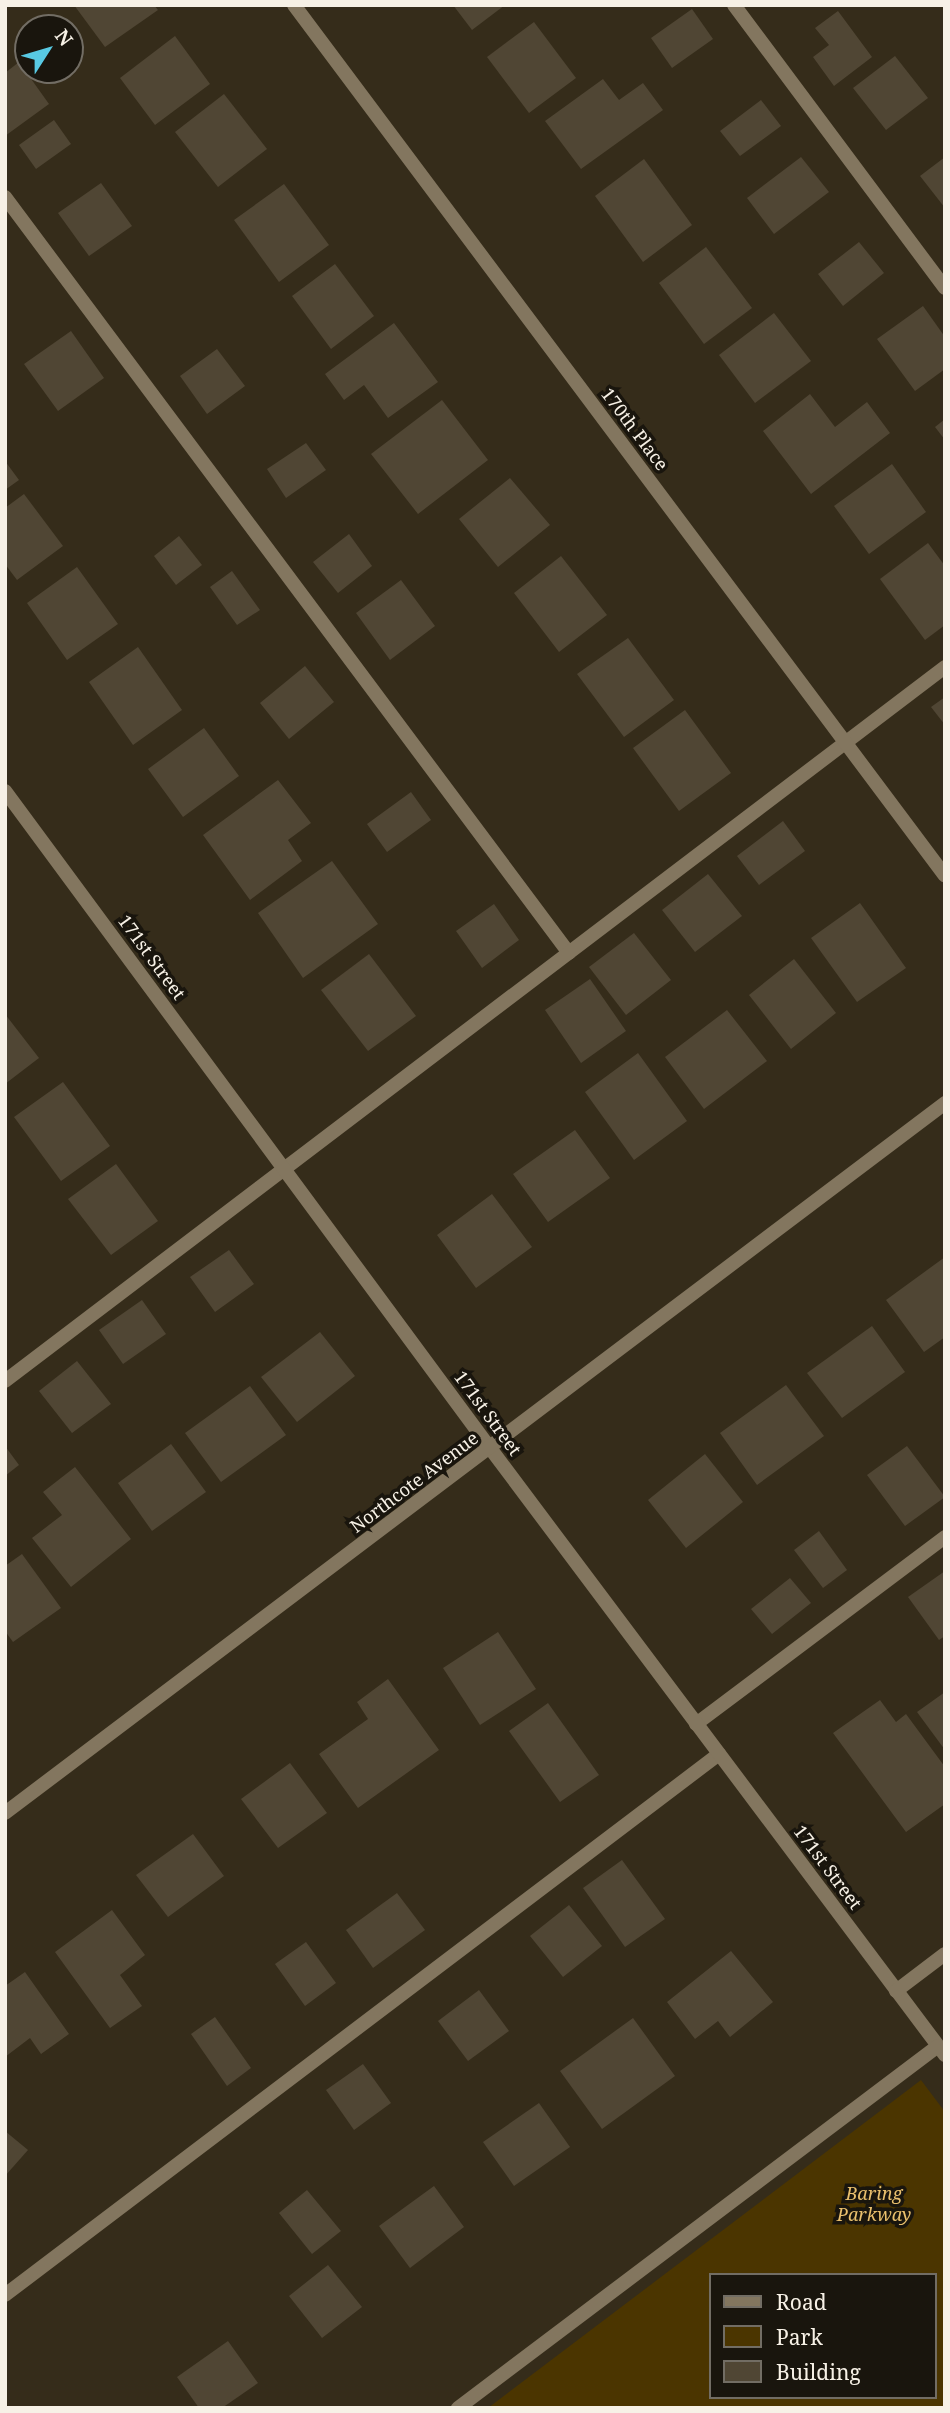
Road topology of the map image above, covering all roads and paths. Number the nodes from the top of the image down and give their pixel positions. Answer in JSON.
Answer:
{"nodes":[{"id":1,"x":294,"y":5,"type":"edge"},
{"id":2,"x":734,"y":5,"type":"edge"},
{"id":3,"x":5,"y":197,"type":"edge"},
{"id":4,"x":945,"y":288,"type":"edge"},
{"id":5,"x":945,"y":667,"type":"edge"},
{"id":6,"x":845,"y":742,"type":"junction"},
{"id":7,"x":5,"y":791,"type":"edge"},
{"id":8,"x":945,"y":876,"type":"edge"},
{"id":9,"x":569,"y":953,"type":"junction"},
{"id":10,"x":945,"y":1103,"type":"edge"},
{"id":11,"x":285,"y":1170,"type":"junction"},
{"id":12,"x":8,"y":1374,"type":"edge"},
{"id":13,"x":489,"y":1448,"type":"junction"},
{"id":14,"x":945,"y":1537,"type":"edge"},
{"id":15,"x":696,"y":1724,"type":"junction"},
{"id":16,"x":719,"y":1754,"type":"junction"},
{"id":17,"x":5,"y":1813,"type":"edge"},
{"id":18,"x":945,"y":1954,"type":"edge"},
{"id":19,"x":896,"y":1991,"type":"junction"},
{"id":20,"x":941,"y":2050,"type":"edge"},
{"id":21,"x":5,"y":2295,"type":"edge"},
{"id":22,"x":458,"y":2408,"type":"edge"}],
"edges":[{"from":1,"to":6,"type":"street","name":"170th Place"},
{"from":2,"to":4,"type":"street"},
{"from":3,"to":9,"type":"street"},
{"from":5,"to":6,"type":"street"},
{"from":6,"to":8,"type":"street","name":"170th Place"},
{"from":6,"to":9,"type":"street"},
{"from":7,"to":11,"type":"street","name":"171st Street"},
{"from":9,"to":11,"type":"street"},
{"from":10,"to":13,"type":"street","name":"Northcote Avenue"},
{"from":11,"to":12,"type":"street"},
{"from":11,"to":13,"type":"street","name":"171st Street"},
{"from":13,"to":15,"type":"street","name":"171st Street"},
{"from":13,"to":17,"type":"street","name":"Northcote Avenue"},
{"from":14,"to":15,"type":"street"},
{"from":15,"to":16,"type":"street","name":"171st Street"},
{"from":16,"to":19,"type":"street","name":"171st Street"},
{"from":16,"to":21,"type":"street"},
{"from":18,"to":19,"type":"street"},
{"from":19,"to":20,"type":"street","name":"171st Street"},
{"from":20,"to":22,"type":"street"}]}
